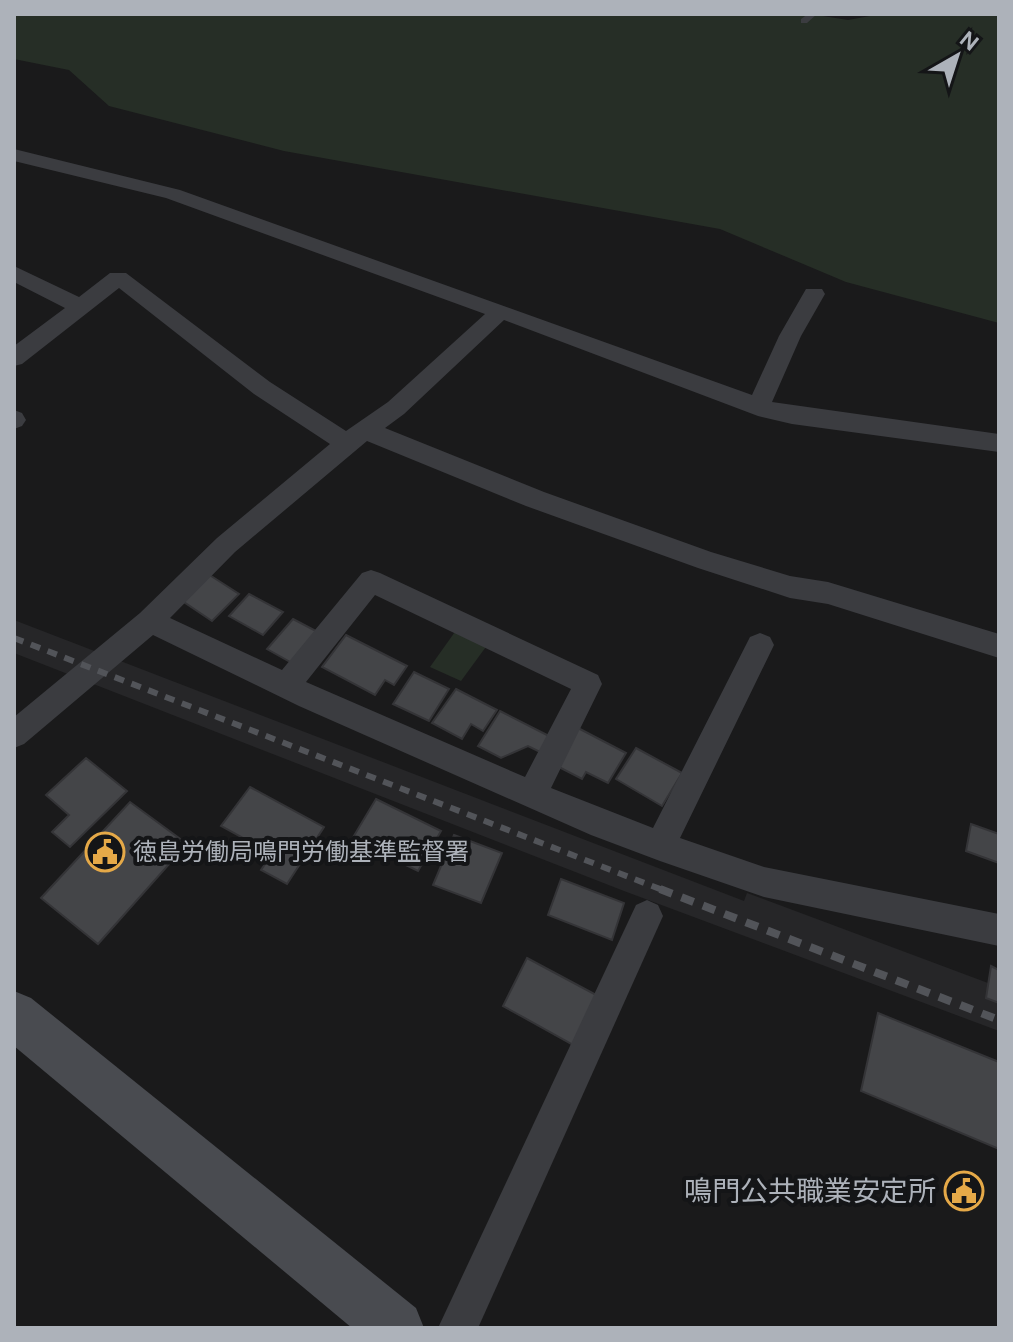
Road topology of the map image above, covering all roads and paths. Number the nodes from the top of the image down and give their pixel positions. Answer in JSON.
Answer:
{"nodes":[{"id":1,"x":813,"y":14,"type":"edge"},
{"id":2,"x":804,"y":21,"type":"dead end"},
{"id":3,"x":14,"y":155,"type":"edge"},
{"id":4,"x":14,"y":273,"type":"edge"},
{"id":5,"x":814,"y":294,"type":"dead end"},
{"id":6,"x":80,"y":306,"type":"junction"},
{"id":7,"x":500,"y":312,"type":"junction"},
{"id":8,"x":14,"y":358,"type":"edge"},
{"id":9,"x":758,"y":407,"type":"junction"},
{"id":10,"x":356,"y":436,"type":"junction"},
{"id":11,"x":999,"y":443,"type":"edge"},
{"id":12,"x":150,"y":621,"type":"junction"},
{"id":13,"x":760,"y":645,"type":"dead end"},
{"id":14,"x":999,"y":646,"type":"edge"},
{"id":15,"x":286,"y":686,"type":"junction"},
{"id":16,"x":14,"y":735,"type":"edge"},
{"id":17,"x":532,"y":794,"type":"junction"},
{"id":18,"x":660,"y":846,"type":"junction"},
{"id":19,"x":647,"y":916,"type":"dead end"},
{"id":20,"x":999,"y":930,"type":"edge"},
{"id":21,"x":14,"y":1015,"type":"edge"},
{"id":22,"x":396,"y":1328,"type":"edge"},
{"id":23,"x":458,"y":1328,"type":"edge"}],
"edges":[{"from":1,"to":2,"type":"lane"},
{"from":3,"to":7,"type":"street"},
{"from":4,"to":6,"type":"street"},
{"from":5,"to":9,"type":"street"},
{"from":6,"to":8,"type":"street"},
{"from":6,"to":10,"type":"street"},
{"from":7,"to":9,"type":"street"},
{"from":7,"to":10,"type":"street"},
{"from":9,"to":11,"type":"street"},
{"from":10,"to":12,"type":"street"},
{"from":10,"to":14,"type":"street"},
{"from":12,"to":15,"type":"street"},
{"from":12,"to":16,"type":"street"},
{"from":13,"to":18,"type":"street"},
{"from":15,"to":17,"type":"street"},
{"from":15,"to":17,"type":"street"},
{"from":17,"to":18,"type":"street"},
{"from":18,"to":20,"type":"street"},
{"from":19,"to":23,"type":"street"},
{"from":21,"to":22,"type":"street"}]}
